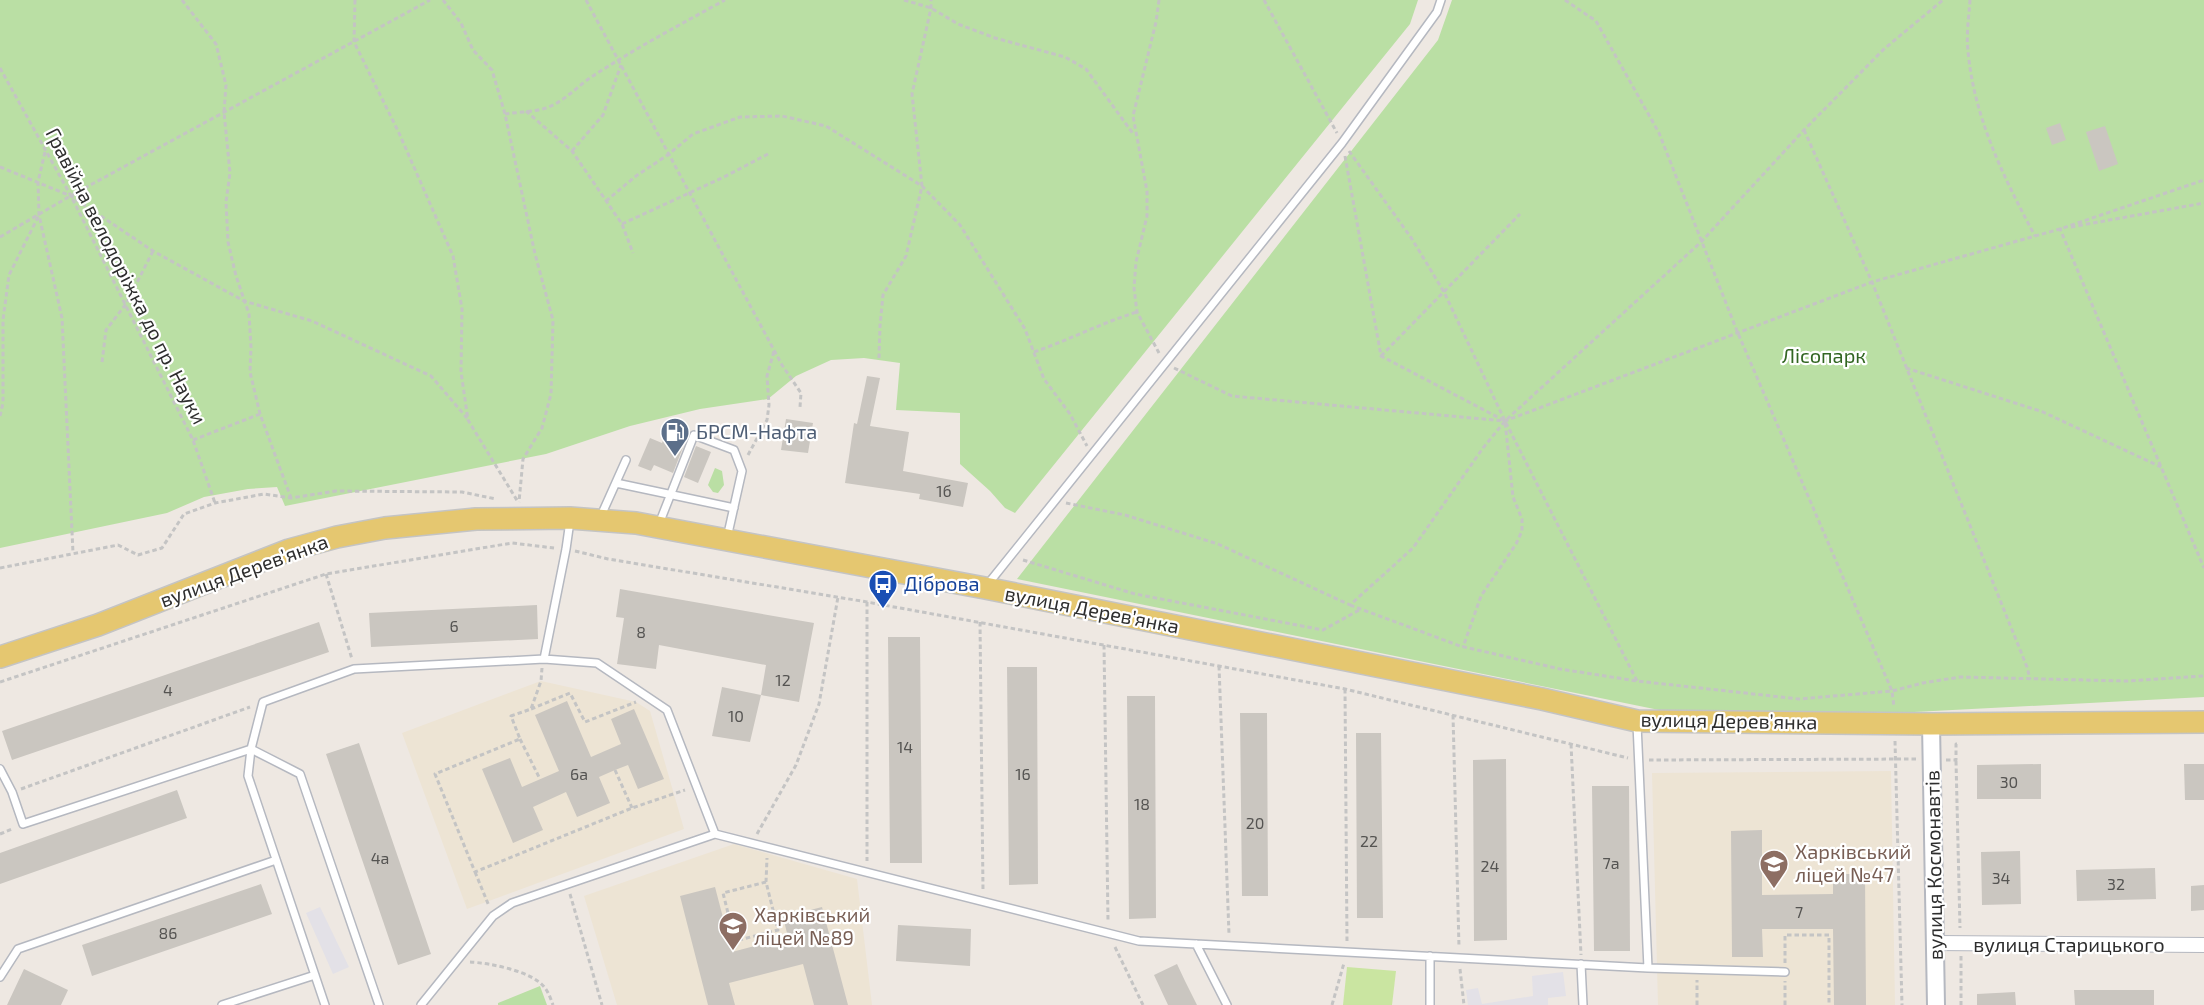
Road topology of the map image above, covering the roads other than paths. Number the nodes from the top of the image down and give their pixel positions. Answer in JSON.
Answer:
{"nodes":[{"id":1,"x":1441,"y":0,"type":"edge"},
{"id":2,"x":626,"y":460,"type":"dead end"},
{"id":3,"x":616,"y":483,"type":"junction"},
{"id":4,"x":670,"y":496,"type":"junction"},
{"id":5,"x":734,"y":508,"type":"junction"},
{"id":6,"x":570,"y":518,"type":"junction"},
{"id":7,"x":599,"y":520,"type":"junction"},
{"id":8,"x":658,"y":527,"type":"junction"},
{"id":9,"x":727,"y":540,"type":"junction"},
{"id":10,"x":985,"y":588,"type":"junction"},
{"id":11,"x":0,"y":657,"type":"edge"},
{"id":12,"x":544,"y":659,"type":"junction"},
{"id":13,"x":1637,"y":721,"type":"junction"},
{"id":14,"x":2204,"y":722,"type":"edge"},
{"id":15,"x":1931,"y":724,"type":"junction"},
{"id":16,"x":251,"y":749,"type":"junction"},
{"id":17,"x":0,"y":769,"type":"edge"},
{"id":18,"x":715,"y":834,"type":"junction"},
{"id":19,"x":276,"y":860,"type":"junction"},
{"id":20,"x":1935,"y":943,"type":"junction"},
{"id":21,"x":1196,"y":944,"type":"junction"},
{"id":22,"x":2204,"y":945,"type":"edge"},
{"id":23,"x":1430,"y":956,"type":"junction"},
{"id":24,"x":1581,"y":964,"type":"junction"},
{"id":25,"x":1648,"y":968,"type":"junction"},
{"id":26,"x":1785,"y":972,"type":"road end"},
{"id":27,"x":315,"y":975,"type":"junction"},
{"id":28,"x":0,"y":977,"type":"edge"},
{"id":29,"x":222,"y":1005,"type":"edge"},
{"id":30,"x":325,"y":1005,"type":"edge"},
{"id":31,"x":379,"y":1005,"type":"edge"},
{"id":32,"x":420,"y":1005,"type":"edge"},
{"id":33,"x":1227,"y":1005,"type":"edge"},
{"id":34,"x":1430,"y":1005,"type":"edge"},
{"id":35,"x":1583,"y":1005,"type":"edge"},
{"id":36,"x":1936,"y":1005,"type":"edge"}],
"edges":[{"from":1,"to":10,"type":"lane"},
{"from":2,"to":3,"type":"lane"},
{"from":3,"to":4,"type":"lane"},
{"from":3,"to":7,"type":"lane"},
{"from":4,"to":5,"type":"lane"},
{"from":4,"to":5,"type":"lane"},
{"from":4,"to":8,"type":"lane"},
{"from":5,"to":9,"type":"lane"},
{"from":6,"to":7,"type":"main road","name":"вулиця Дерев’янка"},
{"from":6,"to":11,"type":"main road","name":"вулиця Дерев’янка"},
{"from":6,"to":12,"type":"lane"},
{"from":7,"to":8,"type":"main road","name":"вулиця Дерев’янка"},
{"from":8,"to":9,"type":"main road","name":"вулиця Дерев’янка"},
{"from":9,"to":10,"type":"main road","name":"вулиця Дерев’янка"},
{"from":10,"to":13,"type":"main road","name":"вулиця Дерев’янка"},
{"from":12,"to":16,"type":"lane"},
{"from":12,"to":18,"type":"lane"},
{"from":13,"to":15,"type":"main road","name":"вулиця Дерев’янка"},
{"from":13,"to":25,"type":"lane"},
{"from":14,"to":15,"type":"main road","name":"вулиця Дерев’янка"},
{"from":15,"to":20,"type":"street","name":"вулиця Космонавтів"},
{"from":16,"to":17,"type":"lane"},
{"from":16,"to":19,"type":"lane"},
{"from":16,"to":31,"type":"lane"},
{"from":18,"to":21,"type":"lane"},
{"from":18,"to":32,"type":"lane"},
{"from":19,"to":27,"type":"lane"},
{"from":19,"to":28,"type":"lane"},
{"from":20,"to":22,"type":"street","name":"вулиця Старицького"},
{"from":20,"to":36,"type":"street","name":"вулиця Космонавтів"},
{"from":21,"to":23,"type":"lane"},
{"from":21,"to":33,"type":"lane"},
{"from":23,"to":24,"type":"lane"},
{"from":23,"to":34,"type":"lane"},
{"from":24,"to":25,"type":"lane"},
{"from":24,"to":35,"type":"lane"},
{"from":25,"to":26,"type":"lane"},
{"from":27,"to":29,"type":"lane"},
{"from":27,"to":30,"type":"lane"}]}
